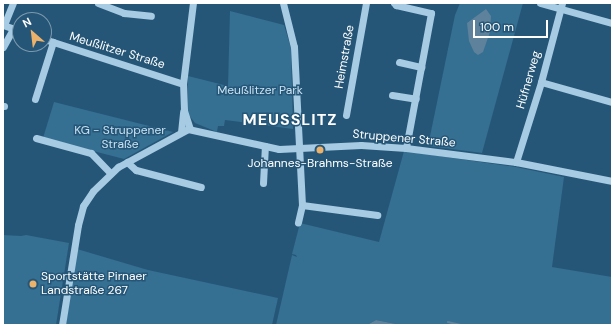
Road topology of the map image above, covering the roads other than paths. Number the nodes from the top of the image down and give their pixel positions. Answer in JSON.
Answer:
{"nodes":[{"id":1,"x":13,"y":3,"type":"edge"},
{"id":2,"x":98,"y":3,"type":"edge"},
{"id":3,"x":193,"y":3,"type":"edge"},
{"id":4,"x":283,"y":3,"type":"edge"},
{"id":5,"x":366,"y":3,"type":"edge"},
{"id":6,"x":394,"y":3,"type":"edge"},
{"id":7,"x":540,"y":3,"type":"edge"},
{"id":8,"x":562,"y":5,"type":"edge"},
{"id":9,"x":150,"y":16,"type":"dead end"},
{"id":10,"x":612,"y":22,"type":"edge"},
{"id":11,"x":3,"y":25,"type":"edge"},
{"id":12,"x":12,"y":36,"type":"edge"},
{"id":13,"x":53,"y":42,"type":"joint"},
{"id":14,"x":3,"y":47,"type":"edge"},
{"id":15,"x":399,"y":62,"type":"dead end"},
{"id":16,"x":421,"y":67,"type":"junction"},
{"id":17,"x":541,"y":82,"type":"junction"},
{"id":18,"x":183,"y":84,"type":"junction"},
{"id":19,"x":392,"y":95,"type":"dead end"},
{"id":20,"x":35,"y":99,"type":"dead end"},
{"id":21,"x":416,"y":99,"type":"junction"},
{"id":22,"x":612,"y":102,"type":"edge"},
{"id":23,"x":184,"y":110,"type":"junction"},
{"id":24,"x":346,"y":115,"type":"dead end"},
{"id":25,"x":190,"y":129,"type":"junction"},
{"id":26,"x":181,"y":132,"type":"junction"},
{"id":27,"x":36,"y":138,"type":"dead end"},
{"id":28,"x":265,"y":146,"type":"junction"},
{"id":29,"x":406,"y":148,"type":"junction"},
{"id":30,"x":298,"y":150,"type":"junction"},
{"id":31,"x":127,"y":162,"type":"junction"},
{"id":32,"x":516,"y":162,"type":"junction"},
{"id":33,"x":110,"y":173,"type":"junction"},
{"id":34,"x":612,"y":181,"type":"edge"},
{"id":35,"x":263,"y":183,"type":"dead end"},
{"id":36,"x":201,"y":187,"type":"dead end"},
{"id":37,"x":302,"y":205,"type":"junction"},
{"id":38,"x":377,"y":215,"type":"dead end"},
{"id":39,"x":298,"y":223,"type":"dead end"},
{"id":40,"x":62,"y":325,"type":"edge"}],
"edges":[{"from":1,"to":11,"type":"street"},
{"from":2,"to":9,"type":"street"},
{"from":3,"to":18,"type":"street"},
{"from":4,"to":30,"type":"street"},
{"from":5,"to":24,"type":"street","name":"Heimstraße"},
{"from":6,"to":16,"type":"street"},
{"from":7,"to":8,"type":"street"},
{"from":8,"to":10,"type":"street"},
{"from":8,"to":17,"type":"street","name":"Hüfnerweg"},
{"from":12,"to":14,"type":"street"},
{"from":13,"to":18,"type":"street","name":"Meußlitzer Straße"},
{"from":13,"to":20,"type":"street"},
{"from":15,"to":16,"type":"street"},
{"from":16,"to":21,"type":"street"},
{"from":17,"to":22,"type":"street"},
{"from":17,"to":32,"type":"street","name":"Hüfnerweg"},
{"from":18,"to":23,"type":"street"},
{"from":19,"to":21,"type":"street"},
{"from":21,"to":29,"type":"street"},
{"from":23,"to":25,"type":"street"},
{"from":23,"to":26,"type":"street"},
{"from":25,"to":26,"type":"street"},
{"from":25,"to":28,"type":"street","name":"Struppener Straße"},
{"from":26,"to":31,"type":"street"},
{"from":27,"to":33,"type":"street"},
{"from":28,"to":30,"type":"street","name":"Struppener Straße"},
{"from":28,"to":35,"type":"street"},
{"from":29,"to":30,"type":"street","name":"Struppener Straße"},
{"from":29,"to":32,"type":"street","name":"Struppener Straße"},
{"from":30,"to":37,"type":"street"},
{"from":31,"to":33,"type":"street"},
{"from":31,"to":36,"type":"street"},
{"from":32,"to":34,"type":"street","name":"Struppener Straße"},
{"from":33,"to":40,"type":"street"},
{"from":37,"to":38,"type":"street"},
{"from":37,"to":39,"type":"street"}]}
